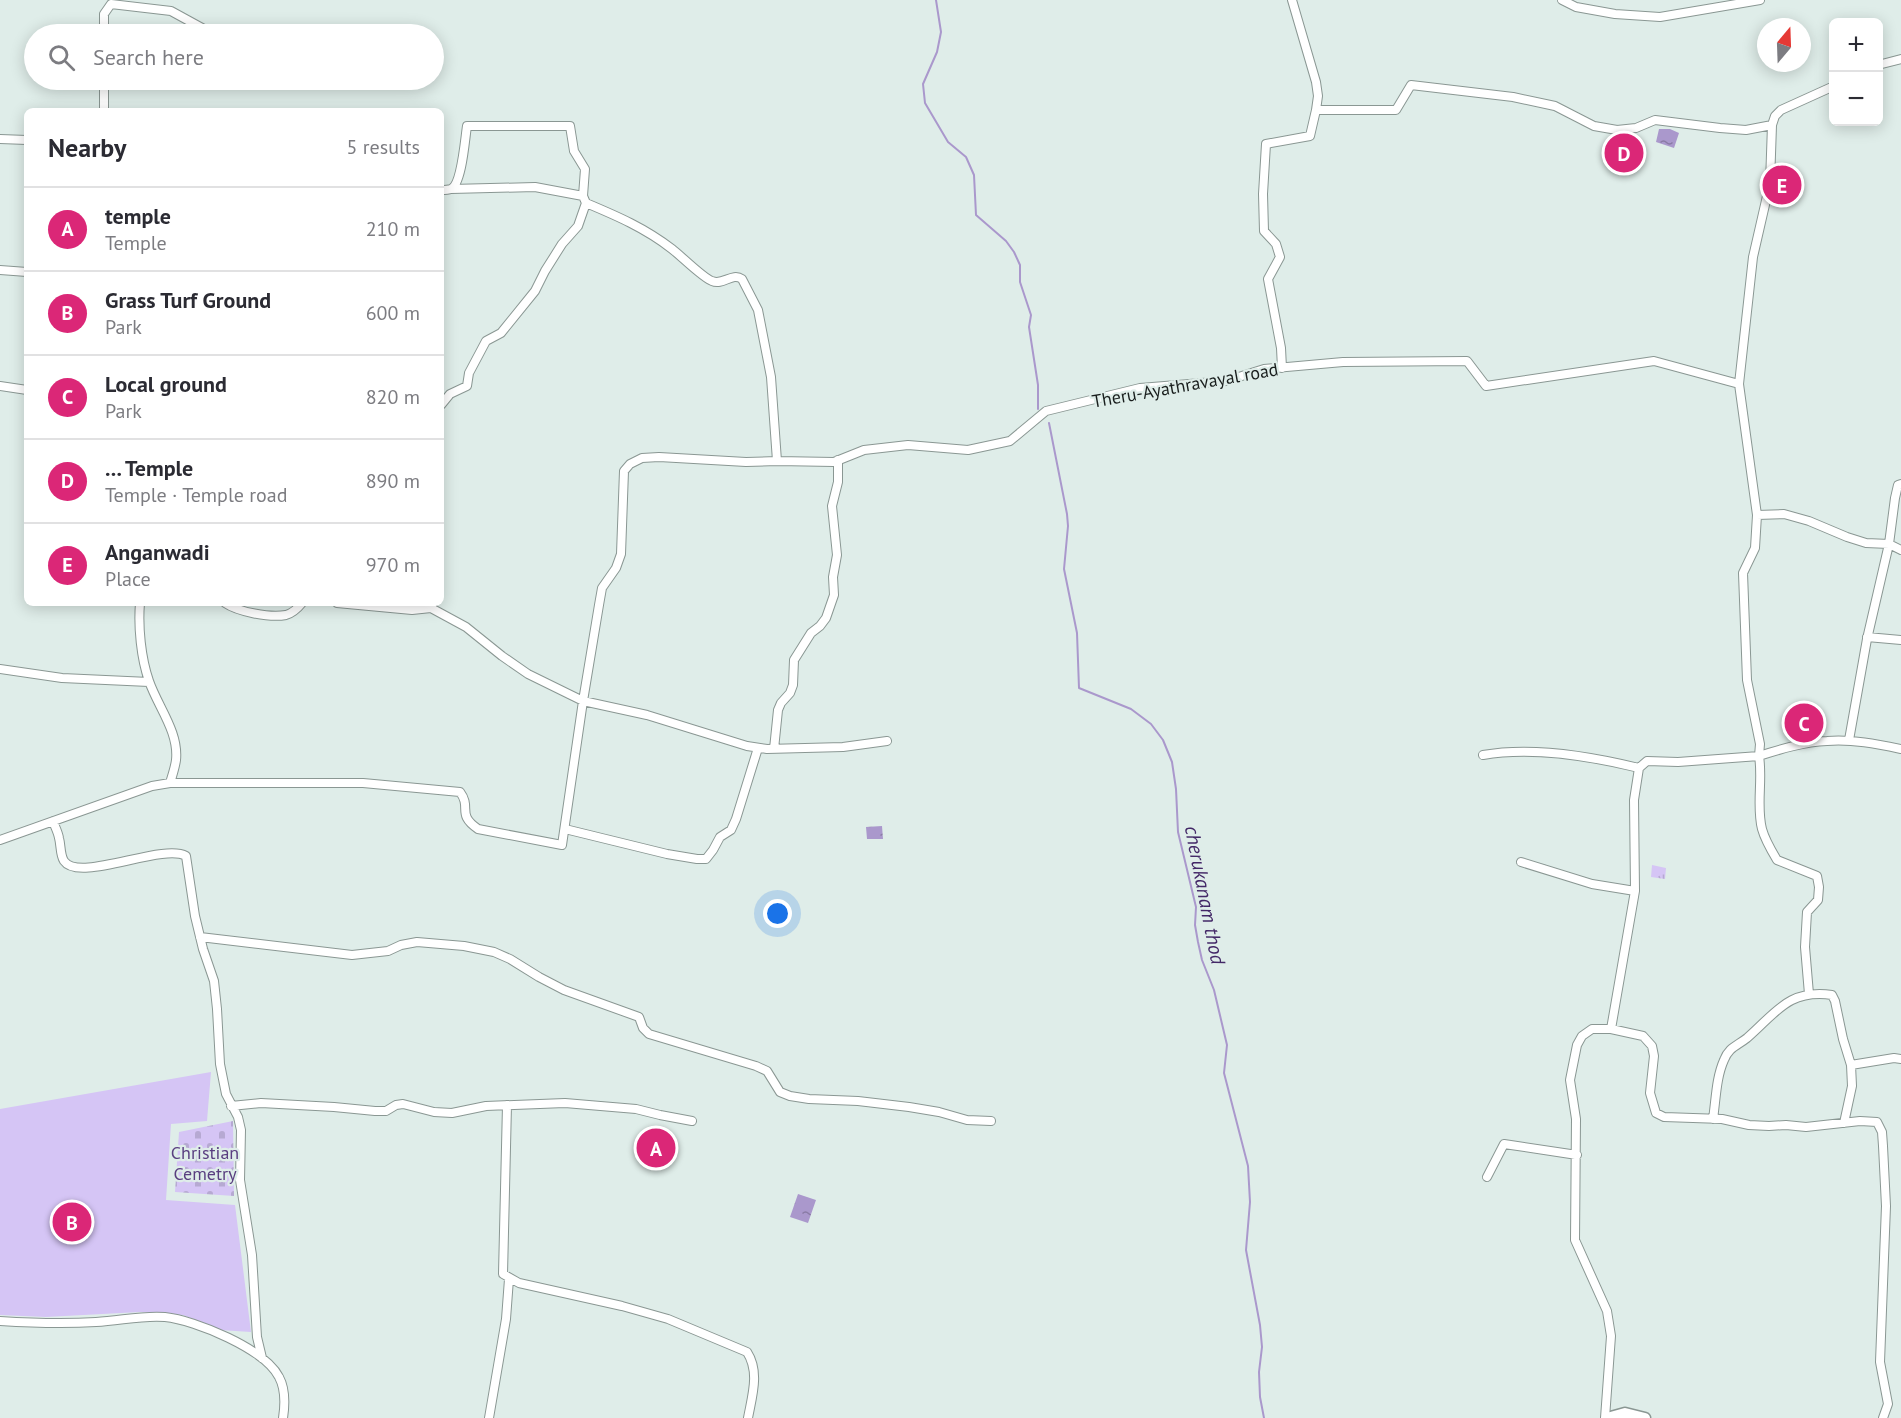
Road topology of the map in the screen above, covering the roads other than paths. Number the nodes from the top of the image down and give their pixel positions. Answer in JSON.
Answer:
{"nodes":[{"id":1,"x":1292,"y":0,"type":"edge"},
{"id":2,"x":1562,"y":0,"type":"edge"},
{"id":3,"x":1760,"y":0,"type":"edge"},
{"id":4,"x":107,"y":2,"type":"edge"},
{"id":5,"x":104,"y":24,"type":"edge"},
{"id":6,"x":195,"y":24,"type":"edge"},
{"id":7,"x":1901,"y":59,"type":"edge"},
{"id":8,"x":1883,"y":64,"type":"edge"},
{"id":9,"x":1829,"y":88,"type":"edge"},
{"id":10,"x":104,"y":90,"type":"edge"},
{"id":11,"x":104,"y":108,"type":"edge"},
{"id":12,"x":1316,"y":110,"type":"junction"},
{"id":13,"x":1772,"y":125,"type":"junction"},
{"id":14,"x":0,"y":139,"type":"edge"},
{"id":15,"x":24,"y":140,"type":"edge"},
{"id":16,"x":451,"y":189,"type":"junction"},
{"id":17,"x":444,"y":190,"type":"edge"},
{"id":18,"x":584,"y":199,"type":"junction"},
{"id":19,"x":0,"y":270,"type":"edge"},
{"id":20,"x":24,"y":272,"type":"edge"},
{"id":21,"x":1282,"y":368,"type":"junction"},
{"id":22,"x":1739,"y":384,"type":"junction"},
{"id":23,"x":0,"y":386,"type":"edge"},
{"id":24,"x":24,"y":390,"type":"edge"},
{"id":25,"x":444,"y":401,"type":"edge"},
{"id":26,"x":838,"y":460,"type":"junction"},
{"id":27,"x":777,"y":461,"type":"junction"},
{"id":28,"x":1901,"y":483,"type":"edge"},
{"id":29,"x":1757,"y":515,"type":"junction"},
{"id":30,"x":1889,"y":544,"type":"junction"},
{"id":31,"x":1901,"y":550,"type":"edge"},
{"id":32,"x":140,"y":606,"type":"edge"},
{"id":33,"x":229,"y":606,"type":"edge"},
{"id":34,"x":299,"y":606,"type":"edge"},
{"id":35,"x":369,"y":606,"type":"edge"},
{"id":36,"x":432,"y":606,"type":"edge"},
{"id":37,"x":1867,"y":637,"type":"junction"},
{"id":38,"x":1901,"y":640,"type":"edge"},
{"id":39,"x":0,"y":669,"type":"edge"},
{"id":40,"x":149,"y":682,"type":"junction"},
{"id":41,"x":583,"y":701,"type":"junction"},
{"id":42,"x":887,"y":741,"type":"dead end"},
{"id":43,"x":1849,"y":741,"type":"junction"},
{"id":44,"x":758,"y":748,"type":"junction"},
{"id":45,"x":774,"y":749,"type":"junction"},
{"id":46,"x":1901,"y":749,"type":"edge"},
{"id":47,"x":1483,"y":755,"type":"dead end"},
{"id":48,"x":1759,"y":756,"type":"junction"},
{"id":49,"x":1639,"y":768,"type":"junction"},
{"id":50,"x":170,"y":783,"type":"junction"},
{"id":51,"x":53,"y":821,"type":"junction"},
{"id":52,"x":565,"y":829,"type":"junction"},
{"id":53,"x":0,"y":840,"type":"edge"},
{"id":54,"x":1521,"y":862,"type":"dead end"},
{"id":55,"x":1635,"y":891,"type":"junction"},
{"id":56,"x":200,"y":937,"type":"junction"},
{"id":57,"x":1809,"y":994,"type":"junction"},
{"id":58,"x":1611,"y":1029,"type":"junction"},
{"id":59,"x":1901,"y":1059,"type":"edge"},
{"id":60,"x":1851,"y":1065,"type":"junction"},
{"id":61,"x":507,"y":1105,"type":"junction"},
{"id":62,"x":231,"y":1106,"type":"junction"},
{"id":63,"x":1713,"y":1119,"type":"junction"},
{"id":64,"x":692,"y":1121,"type":"dead end"},
{"id":65,"x":991,"y":1121,"type":"dead end"},
{"id":66,"x":1844,"y":1123,"type":"junction"},
{"id":67,"x":1577,"y":1155,"type":"junction"},
{"id":68,"x":1487,"y":1177,"type":"dead end"},
{"id":69,"x":509,"y":1279,"type":"junction"},
{"id":70,"x":0,"y":1321,"type":"edge"},
{"id":71,"x":262,"y":1358,"type":"junction"},
{"id":72,"x":285,"y":1418,"type":"edge"},
{"id":73,"x":489,"y":1418,"type":"edge"},
{"id":74,"x":748,"y":1418,"type":"edge"},
{"id":75,"x":1606,"y":1418,"type":"edge"},
{"id":76,"x":1646,"y":1418,"type":"edge"},
{"id":77,"x":1883,"y":1418,"type":"edge"}],
"edges":[{"from":1,"to":12,"type":"street"},
{"from":2,"to":3,"type":"street"},
{"from":4,"to":5,"type":"street"},
{"from":4,"to":6,"type":"street"},
{"from":7,"to":8,"type":"street"},
{"from":9,"to":13,"type":"street"},
{"from":10,"to":11,"type":"street"},
{"from":12,"to":13,"type":"street"},
{"from":12,"to":21,"type":"street"},
{"from":13,"to":22,"type":"street"},
{"from":14,"to":15,"type":"street"},
{"from":16,"to":17,"type":"street"},
{"from":16,"to":18,"type":"street"},
{"from":16,"to":18,"type":"street"},
{"from":18,"to":25,"type":"street"},
{"from":18,"to":27,"type":"street"},
{"from":19,"to":20,"type":"street"},
{"from":21,"to":22,"type":"street","name":"Theru-Ayathravayal road"},
{"from":21,"to":26,"type":"street","name":"Theru-Ayathravayal road"},
{"from":22,"to":29,"type":"street"},
{"from":23,"to":24,"type":"street"},
{"from":26,"to":27,"type":"street","name":"Theru-Ayathravayal road"},
{"from":26,"to":45,"type":"street"},
{"from":27,"to":41,"type":"street","name":"Theru-Ayathravayal road"},
{"from":28,"to":30,"type":"street"},
{"from":29,"to":30,"type":"street"},
{"from":29,"to":48,"type":"street"},
{"from":30,"to":31,"type":"street"},
{"from":30,"to":37,"type":"street"},
{"from":32,"to":40,"type":"street"},
{"from":33,"to":34,"type":"street"},
{"from":35,"to":36,"type":"street"},
{"from":36,"to":41,"type":"street"},
{"from":37,"to":38,"type":"street"},
{"from":37,"to":43,"type":"street"},
{"from":39,"to":40,"type":"street"},
{"from":40,"to":50,"type":"street"},
{"from":41,"to":44,"type":"street"},
{"from":41,"to":52,"type":"street"},
{"from":42,"to":45,"type":"street"},
{"from":43,"to":46,"type":"street"},
{"from":43,"to":48,"type":"street"},
{"from":44,"to":45,"type":"street"},
{"from":44,"to":52,"type":"street"},
{"from":47,"to":49,"type":"street"},
{"from":48,"to":49,"type":"street"},
{"from":48,"to":57,"type":"street"},
{"from":49,"to":55,"type":"street"},
{"from":50,"to":51,"type":"street"},
{"from":50,"to":52,"type":"street"},
{"from":51,"to":53,"type":"street"},
{"from":51,"to":56,"type":"street"},
{"from":54,"to":55,"type":"street"},
{"from":55,"to":58,"type":"street"},
{"from":56,"to":62,"type":"street"},
{"from":56,"to":65,"type":"street"},
{"from":57,"to":60,"type":"street"},
{"from":57,"to":63,"type":"street"},
{"from":58,"to":63,"type":"street"},
{"from":58,"to":67,"type":"street"},
{"from":59,"to":60,"type":"street"},
{"from":60,"to":66,"type":"street"},
{"from":61,"to":62,"type":"street"},
{"from":61,"to":64,"type":"street"},
{"from":61,"to":69,"type":"street"},
{"from":62,"to":71,"type":"street"},
{"from":63,"to":66,"type":"street"},
{"from":66,"to":77,"type":"street"},
{"from":67,"to":68,"type":"street"},
{"from":67,"to":75,"type":"street"},
{"from":69,"to":73,"type":"street"},
{"from":69,"to":74,"type":"street"},
{"from":70,"to":71,"type":"street"},
{"from":71,"to":72,"type":"street"},
{"from":75,"to":76,"type":"street"}]}
